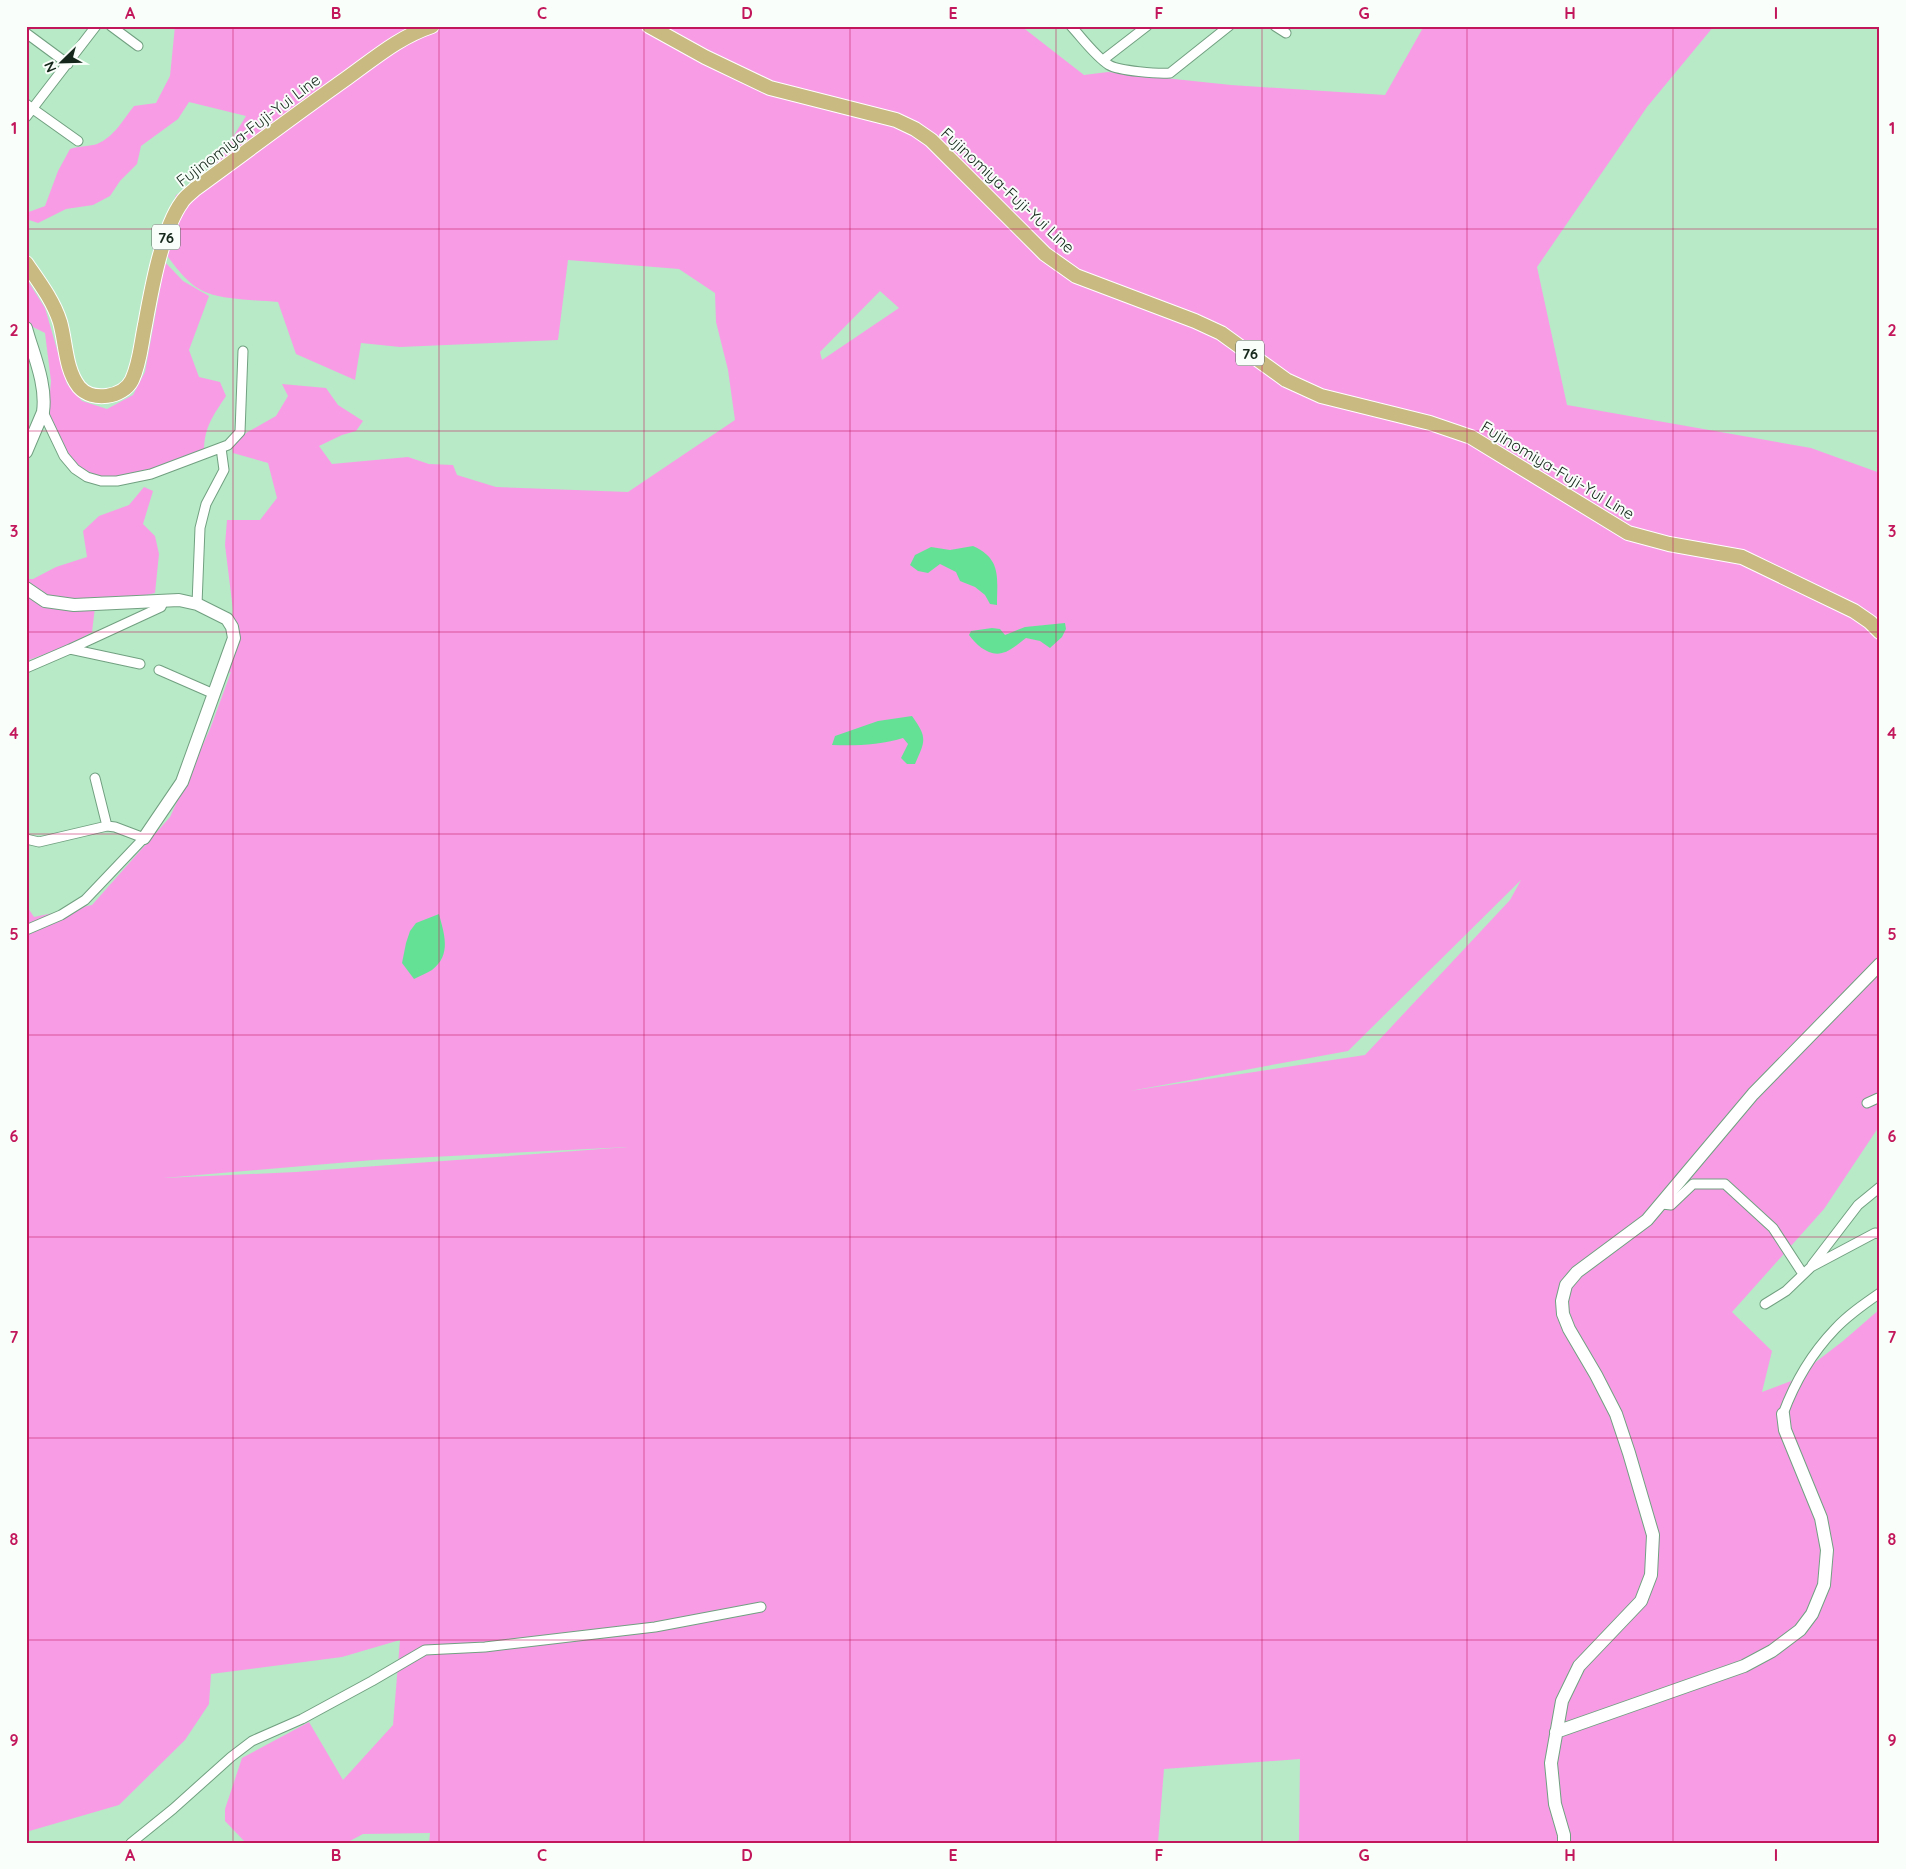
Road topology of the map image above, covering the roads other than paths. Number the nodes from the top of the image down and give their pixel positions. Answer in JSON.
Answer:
{"nodes":[{"id":1,"x":96,"y":26,"type":"edge"},
{"id":2,"x":111,"y":26,"type":"edge"},
{"id":3,"x":432,"y":26,"type":"edge"},
{"id":4,"x":649,"y":26,"type":"edge"},
{"id":5,"x":1072,"y":26,"type":"edge"},
{"id":6,"x":1147,"y":26,"type":"edge"},
{"id":7,"x":1229,"y":26,"type":"edge"},
{"id":8,"x":1275,"y":26,"type":"edge"},
{"id":9,"x":26,"y":33,"type":"edge"},
{"id":10,"x":1286,"y":33,"type":"dead end"},
{"id":11,"x":138,"y":46,"type":"dead end"},
{"id":12,"x":1103,"y":60,"type":"junction"},
{"id":13,"x":68,"y":64,"type":"junction"},
{"id":14,"x":30,"y":106,"type":"edge"},
{"id":15,"x":26,"y":117,"type":"edge"},
{"id":16,"x":78,"y":142,"type":"dead end"},
{"id":17,"x":26,"y":263,"type":"edge"},
{"id":18,"x":26,"y":328,"type":"edge"},
{"id":19,"x":243,"y":351,"type":"dead end"},
{"id":20,"x":44,"y":412,"type":"junction"},
{"id":21,"x":221,"y":448,"type":"junction"},
{"id":22,"x":26,"y":452,"type":"edge"},
{"id":23,"x":26,"y":588,"type":"edge"},
{"id":24,"x":164,"y":600,"type":"junction"},
{"id":25,"x":196,"y":604,"type":"junction"},
{"id":26,"x":1880,"y":632,"type":"edge"},
{"id":27,"x":70,"y":649,"type":"junction"},
{"id":28,"x":140,"y":664,"type":"dead end"},
{"id":29,"x":26,"y":668,"type":"edge"},
{"id":30,"x":159,"y":670,"type":"dead end"},
{"id":31,"x":214,"y":694,"type":"junction"},
{"id":32,"x":95,"y":778,"type":"dead end"},
{"id":33,"x":107,"y":826,"type":"junction"},
{"id":34,"x":144,"y":838,"type":"junction"},
{"id":35,"x":26,"y":839,"type":"edge"},
{"id":36,"x":26,"y":930,"type":"edge"},
{"id":37,"x":1880,"y":964,"type":"edge"},
{"id":38,"x":1880,"y":1100,"type":"edge"},
{"id":39,"x":1867,"y":1103,"type":"dead end"},
{"id":40,"x":1880,"y":1187,"type":"edge"},
{"id":41,"x":1662,"y":1204,"type":"junction"},
{"id":42,"x":1880,"y":1234,"type":"edge"},
{"id":43,"x":1811,"y":1267,"type":"junction"},
{"id":44,"x":1803,"y":1274,"type":"junction"},
{"id":45,"x":1880,"y":1293,"type":"edge"},
{"id":46,"x":1765,"y":1304,"type":"dead end"},
{"id":47,"x":1783,"y":1414,"type":"joint"},
{"id":48,"x":761,"y":1607,"type":"dead end"},
{"id":49,"x":1556,"y":1732,"type":"junction"},
{"id":50,"x":131,"y":1843,"type":"edge"},
{"id":51,"x":1564,"y":1843,"type":"edge"}],
"edges":[{"from":1,"to":13,"type":"street"},
{"from":2,"to":11,"type":"street"},
{"from":3,"to":17,"type":"main road","name":"Fujinomiya-Fuji-Yui Line","number":"76"},
{"from":4,"to":26,"type":"main road","name":"Fujinomiya-Fuji-Yui Line","number":"76"},
{"from":5,"to":12,"type":"street"},
{"from":6,"to":12,"type":"street"},
{"from":7,"to":12,"type":"street"},
{"from":8,"to":10,"type":"street"},
{"from":9,"to":13,"type":"street"},
{"from":13,"to":14,"type":"street"},
{"from":14,"to":15,"type":"street"},
{"from":14,"to":16,"type":"street"},
{"from":18,"to":20,"type":"street"},
{"from":19,"to":21,"type":"street"},
{"from":20,"to":21,"type":"street"},
{"from":20,"to":22,"type":"street"},
{"from":21,"to":25,"type":"street"},
{"from":23,"to":24,"type":"street"},
{"from":24,"to":25,"type":"street"},
{"from":24,"to":27,"type":"street"},
{"from":25,"to":31,"type":"street"},
{"from":27,"to":28,"type":"street"},
{"from":27,"to":29,"type":"street"},
{"from":30,"to":31,"type":"street"},
{"from":31,"to":34,"type":"street"},
{"from":32,"to":33,"type":"street"},
{"from":33,"to":34,"type":"street"},
{"from":33,"to":35,"type":"street"},
{"from":34,"to":36,"type":"street"},
{"from":37,"to":41,"type":"street"},
{"from":38,"to":39,"type":"street"},
{"from":40,"to":43,"type":"street"},
{"from":41,"to":44,"type":"street"},
{"from":41,"to":49,"type":"street"},
{"from":42,"to":43,"type":"street"},
{"from":43,"to":44,"type":"street"},
{"from":44,"to":46,"type":"street"},
{"from":45,"to":47,"type":"street"},
{"from":47,"to":49,"type":"street"},
{"from":48,"to":50,"type":"street"},
{"from":49,"to":51,"type":"street"}]}
